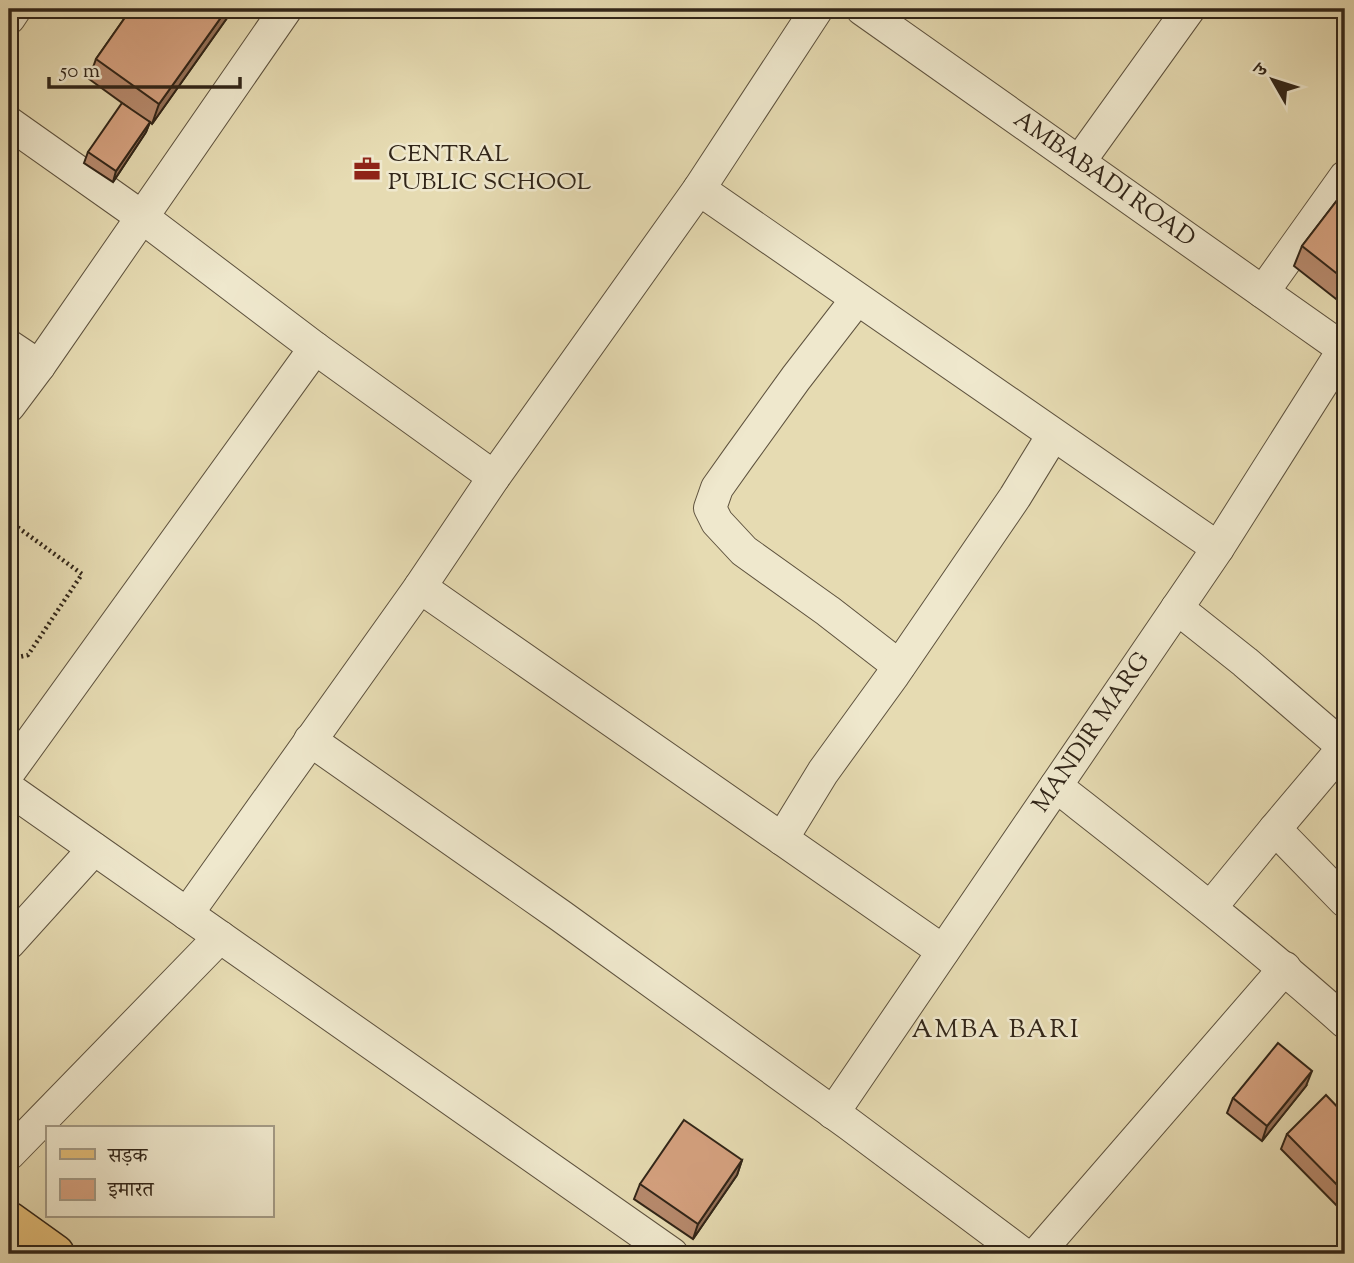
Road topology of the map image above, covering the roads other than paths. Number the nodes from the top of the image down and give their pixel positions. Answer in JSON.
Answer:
{"nodes":[{"id":1,"x":15,"y":9,"type":"edge"},
{"id":2,"x":286,"y":9,"type":"edge"},
{"id":3,"x":817,"y":9,"type":"edge"},
{"id":4,"x":862,"y":9,"type":"edge"},
{"id":5,"x":1189,"y":9,"type":"edge"},
{"id":6,"x":9,"y":18,"type":"edge"},
{"id":7,"x":9,"y":123,"type":"edge"},
{"id":8,"x":1079,"y":162,"type":"junction"},
{"id":9,"x":1345,"y":177,"type":"edge"},
{"id":10,"x":698,"y":189,"type":"junction"},
{"id":11,"x":142,"y":217,"type":"junction"},
{"id":12,"x":1263,"y":292,"type":"junction"},
{"id":13,"x":857,"y":299,"type":"junction"},
{"id":14,"x":9,"y":346,"type":"edge"},
{"id":15,"x":315,"y":348,"type":"junction"},
{"id":16,"x":1345,"y":349,"type":"edge"},
{"id":17,"x":39,"y":366,"type":"junction"},
{"id":18,"x":1334,"y":391,"type":"edge"},
{"id":19,"x":9,"y":406,"type":"edge"},
{"id":20,"x":1053,"y":435,"type":"junction"},
{"id":21,"x":494,"y":477,"type":"junction"},
{"id":22,"x":1217,"y":548,"type":"junction"},
{"id":23,"x":420,"y":587,"type":"junction"},
{"id":24,"x":1177,"y":608,"type":"junction"},
{"id":25,"x":899,"y":666,"type":"junction"},
{"id":26,"x":310,"y":740,"type":"junction"},
{"id":27,"x":1345,"y":747,"type":"edge"},
{"id":28,"x":9,"y":772,"type":"edge"},
{"id":29,"x":1056,"y":786,"type":"junction"},
{"id":30,"x":9,"y":789,"type":"edge"},
{"id":31,"x":1276,"y":829,"type":"junction"},
{"id":32,"x":782,"y":839,"type":"junction"},
{"id":33,"x":94,"y":849,"type":"junction"},
{"id":34,"x":1345,"y":901,"type":"edge"},
{"id":35,"x":1210,"y":907,"type":"junction"},
{"id":36,"x":187,"y":914,"type":"junction"},
{"id":37,"x":220,"y":937,"type":"junction"},
{"id":38,"x":9,"y":943,"type":"edge"},
{"id":39,"x":943,"y":951,"type":"junction"},
{"id":40,"x":1285,"y":968,"type":"junction"},
{"id":41,"x":1345,"y":1022,"type":"edge"},
{"id":42,"x":833,"y":1113,"type":"junction"},
{"id":43,"x":9,"y":1154,"type":"edge"},
{"id":44,"x":9,"y":1221,"type":"edge"},
{"id":45,"x":55,"y":1254,"type":"edge"},
{"id":46,"x":672,"y":1254,"type":"edge"},
{"id":47,"x":1023,"y":1254,"type":"edge"},
{"id":48,"x":1037,"y":1254,"type":"edge"}],
"edges":[{"from":1,"to":6,"type":"street"},
{"from":2,"to":11,"type":"street"},
{"from":3,"to":10,"type":"street"},
{"from":4,"to":8,"type":"street","name":"AMBABADI ROAD"},
{"from":5,"to":8,"type":"street"},
{"from":7,"to":11,"type":"street"},
{"from":8,"to":12,"type":"street","name":"AMBABADI ROAD"},
{"from":9,"to":12,"type":"street"},
{"from":10,"to":13,"type":"street"},
{"from":10,"to":21,"type":"street"},
{"from":11,"to":15,"type":"street"},
{"from":11,"to":17,"type":"street"},
{"from":12,"to":16,"type":"street","name":"AMBABADI ROAD"},
{"from":13,"to":20,"type":"street"},
{"from":13,"to":25,"type":"street"},
{"from":14,"to":17,"type":"street"},
{"from":15,"to":21,"type":"street"},
{"from":15,"to":28,"type":"street"},
{"from":16,"to":18,"type":"street","name":"MANDIR MARG"},
{"from":17,"to":19,"type":"street"},
{"from":18,"to":22,"type":"street","name":"MANDIR MARG"},
{"from":20,"to":22,"type":"street"},
{"from":20,"to":25,"type":"street"},
{"from":21,"to":23,"type":"street"},
{"from":22,"to":24,"type":"street","name":"MANDIR MARG"},
{"from":23,"to":26,"type":"street"},
{"from":23,"to":32,"type":"street"},
{"from":24,"to":27,"type":"street"},
{"from":24,"to":29,"type":"street","name":"MANDIR MARG"},
{"from":25,"to":32,"type":"street"},
{"from":26,"to":36,"type":"street"},
{"from":26,"to":42,"type":"street"},
{"from":27,"to":31,"type":"street"},
{"from":29,"to":35,"type":"street"},
{"from":29,"to":39,"type":"street","name":"MANDIR MARG"},
{"from":30,"to":33,"type":"street"},
{"from":31,"to":34,"type":"street"},
{"from":31,"to":35,"type":"street"},
{"from":32,"to":39,"type":"street"},
{"from":33,"to":36,"type":"street"},
{"from":33,"to":38,"type":"street"},
{"from":35,"to":40,"type":"street"},
{"from":36,"to":37,"type":"street"},
{"from":37,"to":43,"type":"street"},
{"from":37,"to":46,"type":"street"},
{"from":39,"to":42,"type":"street","name":"MANDIR MARG"},
{"from":40,"to":41,"type":"street"},
{"from":40,"to":48,"type":"street"},
{"from":42,"to":47,"type":"street"},
{"from":44,"to":45,"type":"main road"}]}
